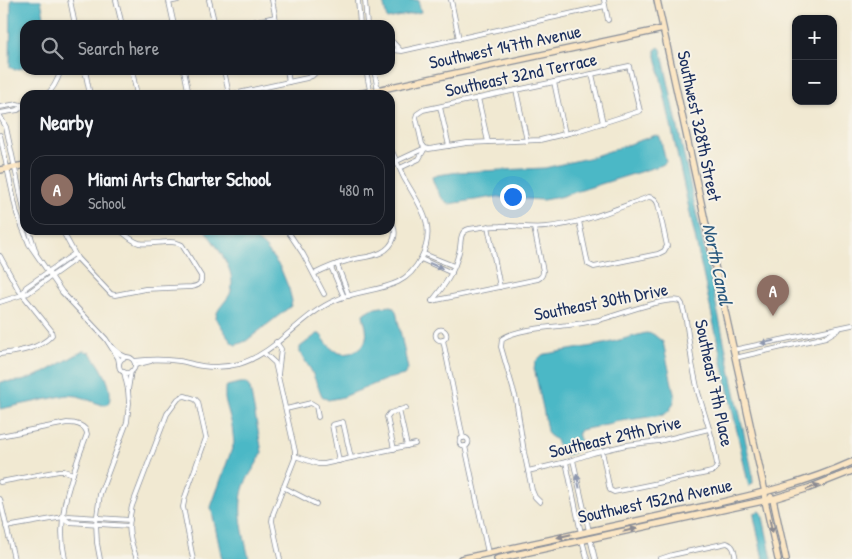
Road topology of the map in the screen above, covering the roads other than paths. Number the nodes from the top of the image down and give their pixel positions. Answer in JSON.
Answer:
{"nodes":[{"id":1,"x":70,"y":0,"type":"edge"},
{"id":2,"x":116,"y":0,"type":"edge"},
{"id":3,"x":178,"y":0,"type":"edge"},
{"id":4,"x":209,"y":0,"type":"edge"},
{"id":5,"x":272,"y":0,"type":"edge"},
{"id":6,"x":358,"y":0,"type":"edge"},
{"id":7,"x":365,"y":0,"type":"edge"},
{"id":8,"x":451,"y":0,"type":"edge"},
{"id":9,"x":604,"y":0,"type":"edge"},
{"id":10,"x":657,"y":0,"type":"edge"},
{"id":11,"x":605,"y":6,"type":"junction"},
{"id":12,"x":275,"y":17,"type":"junction"},
{"id":13,"x":73,"y":20,"type":"edge"},
{"id":14,"x":121,"y":20,"type":"edge"},
{"id":15,"x":173,"y":20,"type":"edge"},
{"id":16,"x":214,"y":20,"type":"edge"},
{"id":17,"x":261,"y":20,"type":"edge"},
{"id":18,"x":276,"y":20,"type":"edge"},
{"id":19,"x":360,"y":20,"type":"edge"},
{"id":20,"x":367,"y":20,"type":"edge"},
{"id":21,"x":608,"y":20,"type":"dead end"},
{"id":22,"x":663,"y":29,"type":"junction"},
{"id":23,"x":459,"y":39,"type":"junction"},
{"id":24,"x":395,"y":43,"type":"edge"},
{"id":25,"x":395,"y":50,"type":"edge"},
{"id":26,"x":402,"y":51,"type":"junction"},
{"id":27,"x":592,"y":74,"type":"junction"},
{"id":28,"x":60,"y":75,"type":"edge"},
{"id":29,"x":86,"y":75,"type":"edge"},
{"id":30,"x":133,"y":75,"type":"edge"},
{"id":31,"x":185,"y":75,"type":"edge"},
{"id":32,"x":225,"y":75,"type":"edge"},
{"id":33,"x":288,"y":75,"type":"edge"},
{"id":34,"x":313,"y":75,"type":"edge"},
{"id":35,"x":367,"y":75,"type":"edge"},
{"id":36,"x":375,"y":75,"type":"edge"},
{"id":37,"x":289,"y":82,"type":"junction"},
{"id":38,"x":554,"y":82,"type":"junction"},
{"id":39,"x":51,"y":90,"type":"edge"},
{"id":40,"x":89,"y":90,"type":"edge"},
{"id":41,"x":136,"y":90,"type":"edge"},
{"id":42,"x":188,"y":90,"type":"edge"},
{"id":43,"x":228,"y":90,"type":"edge"},
{"id":44,"x":252,"y":90,"type":"edge"},
{"id":45,"x":370,"y":90,"type":"edge"},
{"id":46,"x":379,"y":90,"type":"edge"},
{"id":47,"x":388,"y":90,"type":"edge"},
{"id":48,"x":516,"y":90,"type":"junction"},
{"id":49,"x":478,"y":98,"type":"junction"},
{"id":50,"x":20,"y":105,"type":"edge"},
{"id":51,"x":440,"y":106,"type":"junction"},
{"id":52,"x":0,"y":107,"type":"edge"},
{"id":53,"x":20,"y":109,"type":"edge"},
{"id":54,"x":0,"y":114,"type":"edge"},
{"id":55,"x":603,"y":123,"type":"junction"},
{"id":56,"x":6,"y":127,"type":"junction"},
{"id":57,"x":1,"y":128,"type":"edge"},
{"id":58,"x":565,"y":134,"type":"junction"},
{"id":59,"x":0,"y":135,"type":"edge"},
{"id":60,"x":527,"y":140,"type":"junction"},
{"id":61,"x":488,"y":142,"type":"junction"},
{"id":62,"x":449,"y":146,"type":"junction"},
{"id":63,"x":425,"y":148,"type":"junction"},
{"id":64,"x":395,"y":157,"type":"edge"},
{"id":65,"x":397,"y":161,"type":"junction"},
{"id":66,"x":20,"y":166,"type":"edge"},
{"id":67,"x":14,"y":167,"type":"junction"},
{"id":68,"x":400,"y":168,"type":"junction"},
{"id":69,"x":3,"y":170,"type":"edge"},
{"id":70,"x":20,"y":193,"type":"edge"},
{"id":71,"x":578,"y":221,"type":"junction"},
{"id":72,"x":20,"y":222,"type":"edge"},
{"id":73,"x":488,"y":226,"type":"junction"},
{"id":74,"x":534,"y":228,"type":"junction"},
{"id":75,"x":25,"y":235,"type":"edge"},
{"id":76,"x":31,"y":235,"type":"edge"},
{"id":77,"x":64,"y":235,"type":"edge"},
{"id":78,"x":126,"y":235,"type":"edge"},
{"id":79,"x":290,"y":235,"type":"edge"},
{"id":80,"x":394,"y":235,"type":"edge"},
{"id":81,"x":424,"y":254,"type":"junction"},
{"id":82,"x":0,"y":256,"type":"edge"},
{"id":83,"x":75,"y":256,"type":"junction"},
{"id":84,"x":39,"y":259,"type":"junction"},
{"id":85,"x":421,"y":259,"type":"junction"},
{"id":86,"x":64,"y":260,"type":"junction"},
{"id":87,"x":337,"y":264,"type":"junction"},
{"id":88,"x":68,"y":265,"type":"junction"},
{"id":89,"x":454,"y":266,"type":"junction"},
{"id":90,"x":331,"y":267,"type":"junction"},
{"id":91,"x":47,"y":271,"type":"junction"},
{"id":92,"x":452,"y":273,"type":"junction"},
{"id":93,"x":314,"y":274,"type":"junction"},
{"id":94,"x":341,"y":274,"type":"junction"},
{"id":95,"x":51,"y":277,"type":"junction"},
{"id":96,"x":335,"y":277,"type":"junction"},
{"id":97,"x":28,"y":285,"type":"junction"},
{"id":98,"x":443,"y":287,"type":"junction"},
{"id":99,"x":500,"y":287,"type":"junction"},
{"id":100,"x":32,"y":290,"type":"junction"},
{"id":101,"x":324,"y":294,"type":"dead end"},
{"id":102,"x":22,"y":295,"type":"junction"},
{"id":103,"x":346,"y":297,"type":"junction"},
{"id":104,"x":453,"y":297,"type":"junction"},
{"id":105,"x":680,"y":301,"type":"joint"},
{"id":106,"x":0,"y":302,"type":"edge"},
{"id":107,"x":852,"y":325,"type":"edge"},
{"id":108,"x":841,"y":328,"type":"junction"},
{"id":109,"x":443,"y":340,"type":"dead end"},
{"id":110,"x":276,"y":342,"type":"junction"},
{"id":111,"x":110,"y":345,"type":"junction"},
{"id":112,"x":733,"y":350,"type":"junction"},
{"id":113,"x":264,"y":353,"type":"junction"},
{"id":114,"x":0,"y":354,"type":"edge"},
{"id":115,"x":126,"y":356,"type":"junction"},
{"id":116,"x":735,"y":358,"type":"junction"},
{"id":117,"x":280,"y":362,"type":"junction"},
{"id":118,"x":119,"y":363,"type":"junction"},
{"id":119,"x":134,"y":363,"type":"junction"},
{"id":120,"x":275,"y":363,"type":"junction"},
{"id":121,"x":131,"y":371,"type":"junction"},
{"id":122,"x":124,"y":372,"type":"junction"},
{"id":123,"x":278,"y":375,"type":"junction"},
{"id":124,"x":128,"y":390,"type":"junction"},
{"id":125,"x":406,"y":408,"type":"dead end"},
{"id":126,"x":286,"y":409,"type":"junction"},
{"id":127,"x":399,"y":410,"type":"junction"},
{"id":128,"x":318,"y":417,"type":"dead end"},
{"id":129,"x":709,"y":429,"type":"junction"},
{"id":130,"x":0,"y":436,"type":"edge"},
{"id":131,"x":414,"y":444,"type":"dead end"},
{"id":132,"x":407,"y":446,"type":"junction"},
{"id":133,"x":394,"y":449,"type":"junction"},
{"id":134,"x":602,"y":451,"type":"junction"},
{"id":135,"x":295,"y":456,"type":"junction"},
{"id":136,"x":351,"y":458,"type":"junction"},
{"id":137,"x":339,"y":460,"type":"junction"},
{"id":138,"x":574,"y":460,"type":"junction"},
{"id":139,"x":566,"y":462,"type":"junction"},
{"id":140,"x":852,"y":462,"type":"edge"},
{"id":141,"x":528,"y":471,"type":"junction"},
{"id":142,"x":852,"y":471,"type":"edge"},
{"id":143,"x":73,"y":474,"type":"junction"},
{"id":144,"x":0,"y":482,"type":"edge"},
{"id":145,"x":283,"y":487,"type":"junction"},
{"id":146,"x":766,"y":492,"type":"junction"},
{"id":147,"x":0,"y":499,"type":"edge"},
{"id":148,"x":582,"y":499,"type":"junction"},
{"id":149,"x":773,"y":499,"type":"junction"},
{"id":150,"x":574,"y":500,"type":"junction"},
{"id":151,"x":765,"y":500,"type":"junction"},
{"id":152,"x":540,"y":502,"type":"dead end"},
{"id":153,"x":316,"y":504,"type":"dead end"},
{"id":154,"x":73,"y":516,"type":"junction"},
{"id":155,"x":62,"y":517,"type":"junction"},
{"id":156,"x":96,"y":518,"type":"junction"},
{"id":157,"x":118,"y":519,"type":"junction"},
{"id":158,"x":130,"y":520,"type":"junction"},
{"id":159,"x":73,"y":522,"type":"junction"},
{"id":160,"x":96,"y":523,"type":"junction"},
{"id":161,"x":117,"y":525,"type":"junction"},
{"id":162,"x":129,"y":526,"type":"junction"},
{"id":163,"x":6,"y":527,"type":"junction"},
{"id":164,"x":589,"y":530,"type":"junction"},
{"id":165,"x":581,"y":532,"type":"junction"},
{"id":166,"x":590,"y":539,"type":"junction"},
{"id":167,"x":582,"y":541,"type":"junction"},
{"id":168,"x":488,"y":553,"type":"junction"},
{"id":169,"x":14,"y":559,"type":"edge"},
{"id":170,"x":65,"y":559,"type":"edge"},
{"id":171,"x":100,"y":559,"type":"edge"},
{"id":172,"x":137,"y":559,"type":"edge"},
{"id":173,"x":194,"y":559,"type":"edge"},
{"id":174,"x":280,"y":559,"type":"edge"},
{"id":175,"x":461,"y":559,"type":"edge"},
{"id":176,"x":497,"y":559,"type":"edge"},
{"id":177,"x":587,"y":559,"type":"edge"},
{"id":178,"x":595,"y":559,"type":"edge"},
{"id":179,"x":660,"y":559,"type":"edge"},
{"id":180,"x":736,"y":559,"type":"edge"},
{"id":181,"x":778,"y":559,"type":"edge"},
{"id":182,"x":786,"y":559,"type":"edge"}],
"edges":[{"from":1,"to":13,"type":"street"},
{"from":2,"to":14,"type":"street"},
{"from":3,"to":15,"type":"street"},
{"from":4,"to":16,"type":"street"},
{"from":5,"to":12,"type":"street"},
{"from":6,"to":19,"type":"street"},
{"from":7,"to":20,"type":"street"},
{"from":8,"to":23,"type":"street"},
{"from":9,"to":11,"type":"street"},
{"from":10,"to":22,"type":"street","name":"Southwest 328th Street"},
{"from":11,"to":21,"type":"street"},
{"from":11,"to":23,"type":"street"},
{"from":12,"to":17,"type":"street"},
{"from":12,"to":18,"type":"street"},
{"from":22,"to":47,"type":"street","name":"Southwest 147th Avenue"},
{"from":22,"to":112,"type":"street","name":"Southwest 328th Street"},
{"from":23,"to":26,"type":"street"},
{"from":24,"to":26,"type":"street"},
{"from":25,"to":26,"type":"street"},
{"from":27,"to":38,"type":"street","name":"Southeast 32nd Terrace"},
{"from":27,"to":55,"type":"street"},
{"from":27,"to":55,"type":"street","name":"Southeast 32nd Terrace"},
{"from":28,"to":39,"type":"street"},
{"from":29,"to":40,"type":"street"},
{"from":30,"to":41,"type":"street"},
{"from":31,"to":42,"type":"street"},
{"from":32,"to":43,"type":"street"},
{"from":33,"to":37,"type":"street"},
{"from":34,"to":37,"type":"street"},
{"from":35,"to":45,"type":"street"},
{"from":36,"to":46,"type":"street"},
{"from":37,"to":44,"type":"street"},
{"from":38,"to":48,"type":"street","name":"Southeast 32nd Terrace"},
{"from":38,"to":58,"type":"street"},
{"from":48,"to":49,"type":"street","name":"Southeast 32nd Terrace"},
{"from":48,"to":60,"type":"street"},
{"from":49,"to":51,"type":"street","name":"Southeast 32nd Terrace"},
{"from":49,"to":61,"type":"street"},
{"from":50,"to":52,"type":"street"},
{"from":51,"to":62,"type":"street"},
{"from":51,"to":63,"type":"street","name":"Southeast 32nd Terrace"},
{"from":53,"to":54,"type":"street"},
{"from":54,"to":56,"type":"street"},
{"from":55,"to":58,"type":"street"},
{"from":56,"to":57,"type":"street"},
{"from":56,"to":67,"type":"street"},
{"from":58,"to":60,"type":"street"},
{"from":59,"to":69,"type":"street"},
{"from":60,"to":61,"type":"street"},
{"from":61,"to":62,"type":"street"},
{"from":62,"to":63,"type":"street"},
{"from":63,"to":65,"type":"street"},
{"from":63,"to":68,"type":"street"},
{"from":64,"to":65,"type":"street"},
{"from":65,"to":68,"type":"street"},
{"from":66,"to":67,"type":"street"},
{"from":67,"to":69,"type":"street"},
{"from":67,"to":70,"type":"street"},
{"from":68,"to":81,"type":"street"},
{"from":69,"to":72,"type":"street"},
{"from":71,"to":71,"type":"street"},
{"from":71,"to":74,"type":"street"},
{"from":73,"to":74,"type":"street"},
{"from":73,"to":89,"type":"street"},
{"from":73,"to":99,"type":"street"},
{"from":74,"to":99,"type":"street"},
{"from":75,"to":84,"type":"street"},
{"from":76,"to":84,"type":"street"},
{"from":77,"to":83,"type":"street"},
{"from":78,"to":83,"type":"street"},
{"from":79,"to":93,"type":"street"},
{"from":80,"to":87,"type":"street"},
{"from":81,"to":85,"type":"street"},
{"from":81,"to":89,"type":"street"},
{"from":82,"to":102,"type":"street"},
{"from":83,"to":86,"type":"street"},
{"from":83,"to":88,"type":"street"},
{"from":84,"to":91,"type":"street"},
{"from":85,"to":92,"type":"street","one_way":true},
{"from":85,"to":103,"type":"street"},
{"from":86,"to":88,"type":"street"},
{"from":86,"to":91,"type":"street"},
{"from":87,"to":90,"type":"street"},
{"from":87,"to":94,"type":"street"},
{"from":88,"to":95,"type":"street"},
{"from":89,"to":92,"type":"street"},
{"from":90,"to":93,"type":"street"},
{"from":90,"to":96,"type":"street"},
{"from":91,"to":95,"type":"street"},
{"from":91,"to":97,"type":"street"},
{"from":92,"to":98,"type":"street"},
{"from":93,"to":101,"type":"street"},
{"from":94,"to":96,"type":"street"},
{"from":94,"to":103,"type":"street"},
{"from":95,"to":100,"type":"street"},
{"from":95,"to":111,"type":"street"},
{"from":96,"to":103,"type":"street"},
{"from":97,"to":100,"type":"street"},
{"from":97,"to":102,"type":"street"},
{"from":98,"to":104,"type":"street"},
{"from":98,"to":104,"type":"street"},
{"from":99,"to":104,"type":"street"},
{"from":100,"to":102,"type":"street"},
{"from":102,"to":106,"type":"street"},
{"from":102,"to":114,"type":"street"},
{"from":103,"to":110,"type":"street"},
{"from":105,"to":129,"type":"street","name":"Southeast 7th Place"},
{"from":105,"to":141,"type":"street","name":"Southeast 30th Drive"},
{"from":107,"to":108,"type":"street"},
{"from":108,"to":112,"type":"street","one_way":true},
{"from":108,"to":116,"type":"street"},
{"from":109,"to":168,"type":"street"},
{"from":110,"to":113,"type":"street"},
{"from":110,"to":117,"type":"street"},
{"from":111,"to":115,"type":"street"},
{"from":111,"to":118,"type":"street"},
{"from":112,"to":116,"type":"street","name":"Southwest 328th Street"},
{"from":113,"to":119,"type":"street"},
{"from":113,"to":120,"type":"street"},
{"from":115,"to":118,"type":"street"},
{"from":115,"to":119,"type":"street"},
{"from":116,"to":146,"type":"street","name":"Southwest 328th Street"},
{"from":117,"to":120,"type":"street"},
{"from":117,"to":123,"type":"street"},
{"from":118,"to":122,"type":"street"},
{"from":119,"to":121,"type":"street"},
{"from":120,"to":123,"type":"street"},
{"from":121,"to":122,"type":"street"},
{"from":121,"to":124,"type":"street"},
{"from":122,"to":124,"type":"street"},
{"from":123,"to":126,"type":"street"},
{"from":124,"to":156,"type":"street"},
{"from":125,"to":127,"type":"street"},
{"from":126,"to":128,"type":"street"},
{"from":126,"to":135,"type":"street"},
{"from":127,"to":132,"type":"street"},
{"from":127,"to":133,"type":"street"},
{"from":129,"to":134,"type":"street","name":"Southeast 29th Drive"},
{"from":129,"to":134,"type":"street","name":"Southeast 7th Place"},
{"from":130,"to":143,"type":"street"},
{"from":131,"to":132,"type":"street"},
{"from":132,"to":133,"type":"street"},
{"from":133,"to":136,"type":"street"},
{"from":134,"to":138,"type":"street","name":"Southeast 29th Drive"},
{"from":135,"to":137,"type":"street"},
{"from":135,"to":145,"type":"street"},
{"from":136,"to":137,"type":"street"},
{"from":136,"to":137,"type":"street"},
{"from":138,"to":139,"type":"street","name":"Southeast 29th Drive"},
{"from":148,"to":138,"type":"street","one_way":true},
{"from":139,"to":141,"type":"street","name":"Southeast 29th Drive"},
{"from":139,"to":150,"type":"street"},
{"from":140,"to":146,"type":"street","name":"Southwest 152nd Avenue"},
{"from":141,"to":152,"type":"street"},
{"from":149,"to":142,"type":"street","name":"Southwest 152nd Avenue","one_way":true},
{"from":143,"to":144,"type":"street"},
{"from":143,"to":155,"type":"street"},
{"from":145,"to":153,"type":"street"},
{"from":145,"to":174,"type":"street"},
{"from":146,"to":149,"type":"street"},
{"from":146,"to":151,"type":"street","name":"Southwest 328th Street"},
{"from":146,"to":164,"type":"street","name":"Southwest 152nd Avenue"},
{"from":147,"to":163,"type":"street"},
{"from":148,"to":150,"type":"street"},
{"from":148,"to":164,"type":"street"},
{"from":149,"to":151,"type":"street","name":"Southwest 152nd Avenue"},
{"from":149,"to":182,"type":"street"},
{"from":150,"to":165,"type":"street"},
{"from":166,"to":151,"type":"street","name":"Southwest 152nd Avenue","one_way":true},
{"from":151,"to":181,"type":"street","name":"Southwest 328th Street","one_way":true},
{"from":154,"to":155,"type":"street"},
{"from":154,"to":156,"type":"street"},
{"from":154,"to":159,"type":"street"},
{"from":155,"to":159,"type":"street"},
{"from":155,"to":163,"type":"street"},
{"from":155,"to":170,"type":"street"},
{"from":156,"to":157,"type":"street"},
{"from":156,"to":160,"type":"street"},
{"from":157,"to":158,"type":"street"},
{"from":157,"to":161,"type":"street"},
{"from":158,"to":162,"type":"street"},
{"from":158,"to":173,"type":"street"},
{"from":159,"to":160,"type":"street"},
{"from":160,"to":161,"type":"street"},
{"from":160,"to":171,"type":"street"},
{"from":161,"to":162,"type":"street"},
{"from":162,"to":172,"type":"street"},
{"from":163,"to":169,"type":"street"},
{"from":164,"to":165,"type":"street","name":"Southwest 152nd Avenue"},
{"from":164,"to":166,"type":"street"},
{"from":165,"to":167,"type":"street"},
{"from":165,"to":168,"type":"street","name":"Southwest 152nd Avenue","one_way":true},
{"from":166,"to":167,"type":"street","name":"Southwest 152nd Avenue"},
{"from":166,"to":178,"type":"street"},
{"from":167,"to":176,"type":"street","name":"Southwest 152nd Avenue"},
{"from":167,"to":177,"type":"street"},
{"from":168,"to":175,"type":"street","name":"Southwest 152nd Avenue"},
{"from":179,"to":180,"type":"street"}]}
